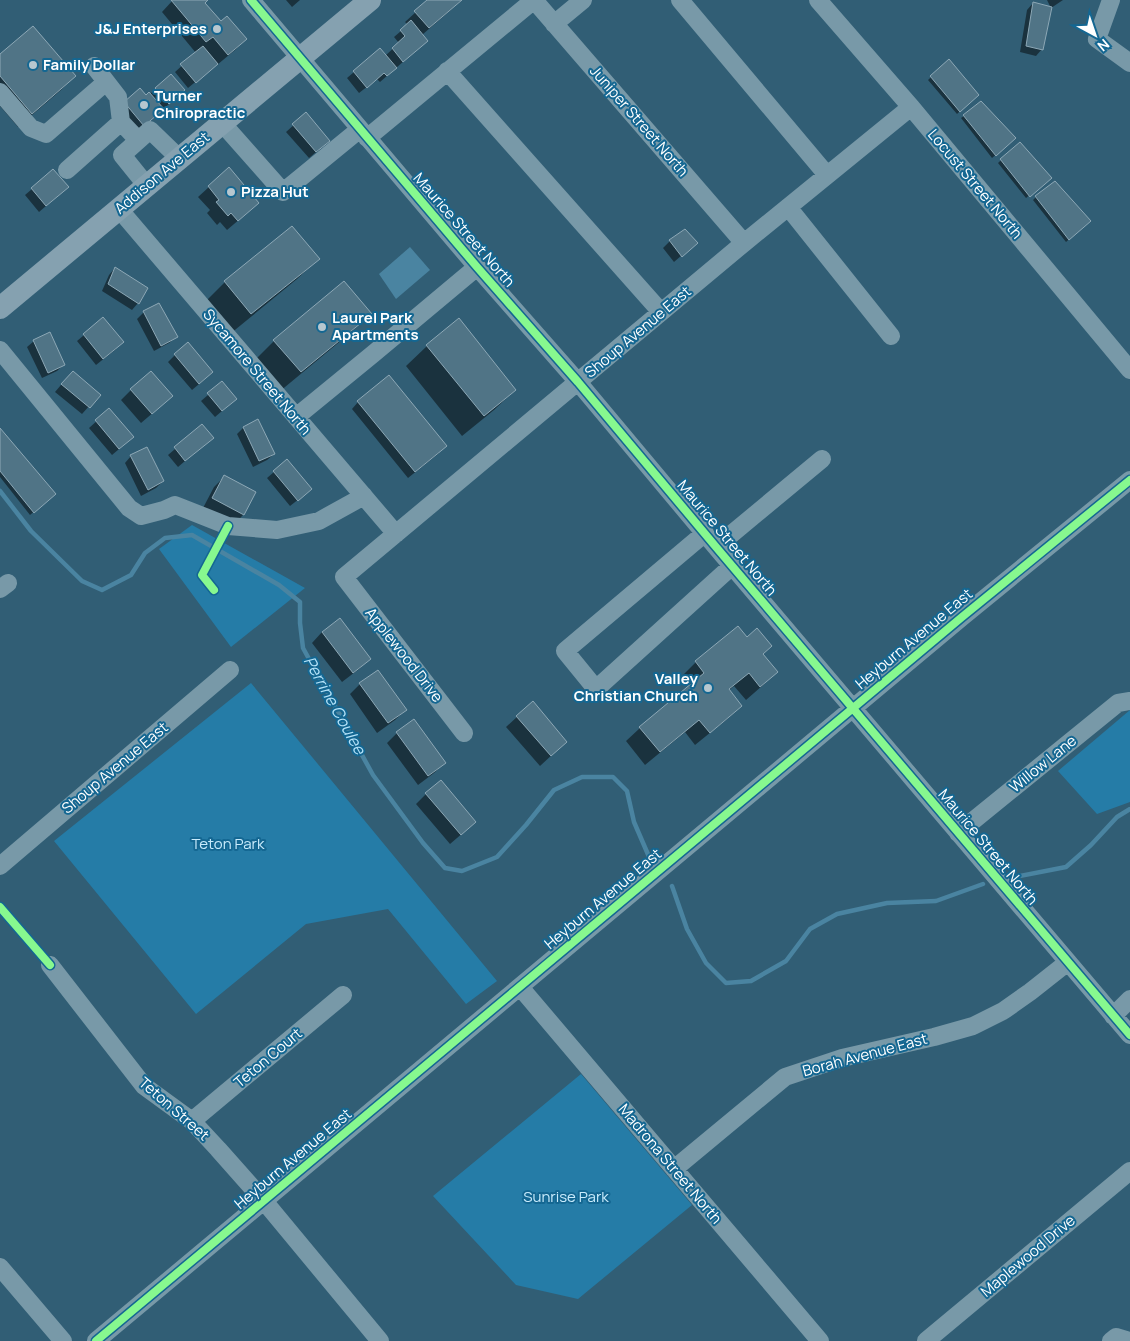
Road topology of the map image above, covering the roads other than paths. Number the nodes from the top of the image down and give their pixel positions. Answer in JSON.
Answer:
{"nodes":[{"id":1,"x":251,"y":0,"type":"edge"},
{"id":2,"x":370,"y":0,"type":"edge"},
{"id":3,"x":534,"y":0,"type":"edge"},
{"id":4,"x":583,"y":0,"type":"edge"},
{"id":5,"x":680,"y":0,"type":"edge"},
{"id":6,"x":818,"y":0,"type":"edge"},
{"id":7,"x":1111,"y":0,"type":"edge"},
{"id":8,"x":554,"y":24,"type":"junction"},
{"id":9,"x":301,"y":59,"type":"junction"},
{"id":10,"x":1130,"y":63,"type":"edge"},
{"id":11,"x":94,"y":66,"type":"dead end"},
{"id":12,"x":447,"y":71,"type":"junction"},
{"id":13,"x":106,"y":82,"type":"junction"},
{"id":14,"x":0,"y":92,"type":"edge"},
{"id":15,"x":911,"y":107,"type":"junction"},
{"id":16,"x":121,"y":122,"type":"junction"},
{"id":17,"x":222,"y":123,"type":"junction"},
{"id":18,"x":364,"y":134,"type":"junction"},
{"id":19,"x":138,"y":140,"type":"junction"},
{"id":20,"x":179,"y":158,"type":"junction"},
{"id":21,"x":67,"y":170,"type":"dead end"},
{"id":22,"x":827,"y":175,"type":"junction"},
{"id":23,"x":147,"y":186,"type":"junction"},
{"id":24,"x":788,"y":207,"type":"junction"},
{"id":25,"x":119,"y":210,"type":"junction"},
{"id":26,"x":744,"y":243,"type":"junction"},
{"id":27,"x":477,"y":267,"type":"junction"},
{"id":28,"x":0,"y":308,"type":"edge"},
{"id":29,"x":661,"y":312,"type":"junction"},
{"id":30,"x":892,"y":336,"type":"dead end"},
{"id":31,"x":0,"y":350,"type":"edge"},
{"id":32,"x":1130,"y":370,"type":"edge"},
{"id":33,"x":578,"y":382,"type":"junction"},
{"id":34,"x":296,"y":417,"type":"junction"},
{"id":35,"x":822,"y":458,"type":"dead end"},
{"id":36,"x":1130,"y":480,"type":"edge"},
{"id":37,"x":364,"y":496,"type":"junction"},
{"id":38,"x":396,"y":534,"type":"junction"},
{"id":39,"x":710,"y":540,"type":"junction"},
{"id":40,"x":732,"y":566,"type":"junction"},
{"id":41,"x":344,"y":577,"type":"joint"},
{"id":42,"x":230,"y":670,"type":"dead end"},
{"id":43,"x":1130,"y":701,"type":"edge"},
{"id":44,"x":852,"y":709,"type":"junction"},
{"id":45,"x":464,"y":733,"type":"dead end"},
{"id":46,"x":958,"y":833,"type":"junction"},
{"id":47,"x":0,"y":866,"type":"edge"},
{"id":48,"x":1068,"y":962,"type":"junction"},
{"id":49,"x":50,"y":965,"type":"dead end"},
{"id":50,"x":520,"y":987,"type":"junction"},
{"id":51,"x":343,"y":995,"type":"dead end"},
{"id":52,"x":1130,"y":999,"type":"edge"},
{"id":53,"x":1113,"y":1016,"type":"junction"},
{"id":54,"x":1130,"y":1035,"type":"edge"},
{"id":55,"x":192,"y":1122,"type":"junction"},
{"id":56,"x":674,"y":1169,"type":"junction"},
{"id":57,"x":1130,"y":1171,"type":"edge"},
{"id":58,"x":264,"y":1201,"type":"junction"},
{"id":59,"x":0,"y":1267,"type":"edge"},
{"id":60,"x":63,"y":1341,"type":"edge"},
{"id":61,"x":96,"y":1341,"type":"edge"},
{"id":62,"x":380,"y":1341,"type":"edge"},
{"id":63,"x":820,"y":1341,"type":"edge"},
{"id":64,"x":926,"y":1341,"type":"edge"},
{"id":65,"x":1111,"y":1341,"type":"edge"},
{"id":66,"x":1130,"y":1341,"type":"edge"}],
"edges":[{"from":1,"to":9,"type":"street","name":"Maurice Street North"},
{"from":2,"to":9,"type":"main road","name":"Addison Ave East"},
{"from":3,"to":8,"type":"street","name":"Juniper Street North"},
{"from":3,"to":12,"type":"street"},
{"from":4,"to":8,"type":"street"},
{"from":5,"to":22,"type":"street"},
{"from":6,"to":15,"type":"street","name":"Locust Street North"},
{"from":7,"to":10,"type":"street"},
{"from":8,"to":26,"type":"street","name":"Juniper Street North"},
{"from":9,"to":17,"type":"main road","name":"Addison Ave East"},
{"from":9,"to":18,"type":"street","name":"Maurice Street North"},
{"from":11,"to":13,"type":"street"},
{"from":12,"to":18,"type":"street"},
{"from":12,"to":29,"type":"street"},
{"from":13,"to":14,"type":"street"},
{"from":13,"to":16,"type":"street"},
{"from":15,"to":22,"type":"street","name":"Shoup Avenue East"},
{"from":15,"to":32,"type":"street","name":"Locust Street North"},
{"from":16,"to":19,"type":"street"},
{"from":16,"to":21,"type":"street"},
{"from":17,"to":18,"type":"street"},
{"from":17,"to":20,"type":"main road","name":"Addison Ave East"},
{"from":18,"to":27,"type":"street","name":"Maurice Street North"},
{"from":19,"to":20,"type":"street"},
{"from":19,"to":23,"type":"street"},
{"from":20,"to":23,"type":"main road","name":"Addison Ave East"},
{"from":22,"to":24,"type":"street","name":"Shoup Avenue East"},
{"from":23,"to":25,"type":"main road","name":"Addison Ave East"},
{"from":24,"to":26,"type":"street","name":"Shoup Avenue East"},
{"from":24,"to":30,"type":"street"},
{"from":25,"to":28,"type":"main road","name":"Addison Ave East"},
{"from":25,"to":34,"type":"street","name":"Sycamore Street North"},
{"from":26,"to":29,"type":"street","name":"Shoup Avenue East"},
{"from":27,"to":33,"type":"street","name":"Maurice Street North"},
{"from":27,"to":34,"type":"street"},
{"from":29,"to":33,"type":"street","name":"Shoup Avenue East"},
{"from":31,"to":37,"type":"street"},
{"from":33,"to":38,"type":"street","name":"Shoup Avenue East"},
{"from":33,"to":39,"type":"street","name":"Maurice Street North"},
{"from":34,"to":37,"type":"street","name":"Sycamore Street North"},
{"from":35,"to":39,"type":"street"},
{"from":36,"to":44,"type":"street","name":"Heyburn Avenue East"},
{"from":37,"to":38,"type":"street","name":"Sycamore Street North"},
{"from":38,"to":41,"type":"street","name":"Shoup Avenue East"},
{"from":39,"to":40,"type":"street","name":"Maurice Street North"},
{"from":39,"to":40,"type":"street"},
{"from":40,"to":44,"type":"street","name":"Maurice Street North"},
{"from":41,"to":45,"type":"street","name":"Applewood Drive"},
{"from":42,"to":47,"type":"street","name":"Shoup Avenue East"},
{"from":43,"to":46,"type":"street","name":"Willow Lane"},
{"from":44,"to":46,"type":"street","name":"Maurice Street North"},
{"from":44,"to":50,"type":"street","name":"Heyburn Avenue East"},
{"from":46,"to":48,"type":"street","name":"Maurice Street North"},
{"from":48,"to":53,"type":"street","name":"Maurice Street North"},
{"from":48,"to":56,"type":"street","name":"Borah Avenue East"},
{"from":49,"to":55,"type":"street","name":"Teton Street"},
{"from":50,"to":56,"type":"street","name":"Madrona Street North"},
{"from":50,"to":58,"type":"street","name":"Heyburn Avenue East"},
{"from":51,"to":55,"type":"street","name":"Teton Court"},
{"from":52,"to":53,"type":"street"},
{"from":53,"to":54,"type":"street","name":"Maurice Street North"},
{"from":55,"to":58,"type":"street","name":"Teton Street"},
{"from":56,"to":63,"type":"street","name":"Madrona Street North"},
{"from":57,"to":64,"type":"street","name":"Maplewood Drive"},
{"from":58,"to":61,"type":"street","name":"Heyburn Avenue East"},
{"from":58,"to":62,"type":"street","name":"Teton Street"},
{"from":59,"to":60,"type":"street"},
{"from":65,"to":66,"type":"street"}]}
